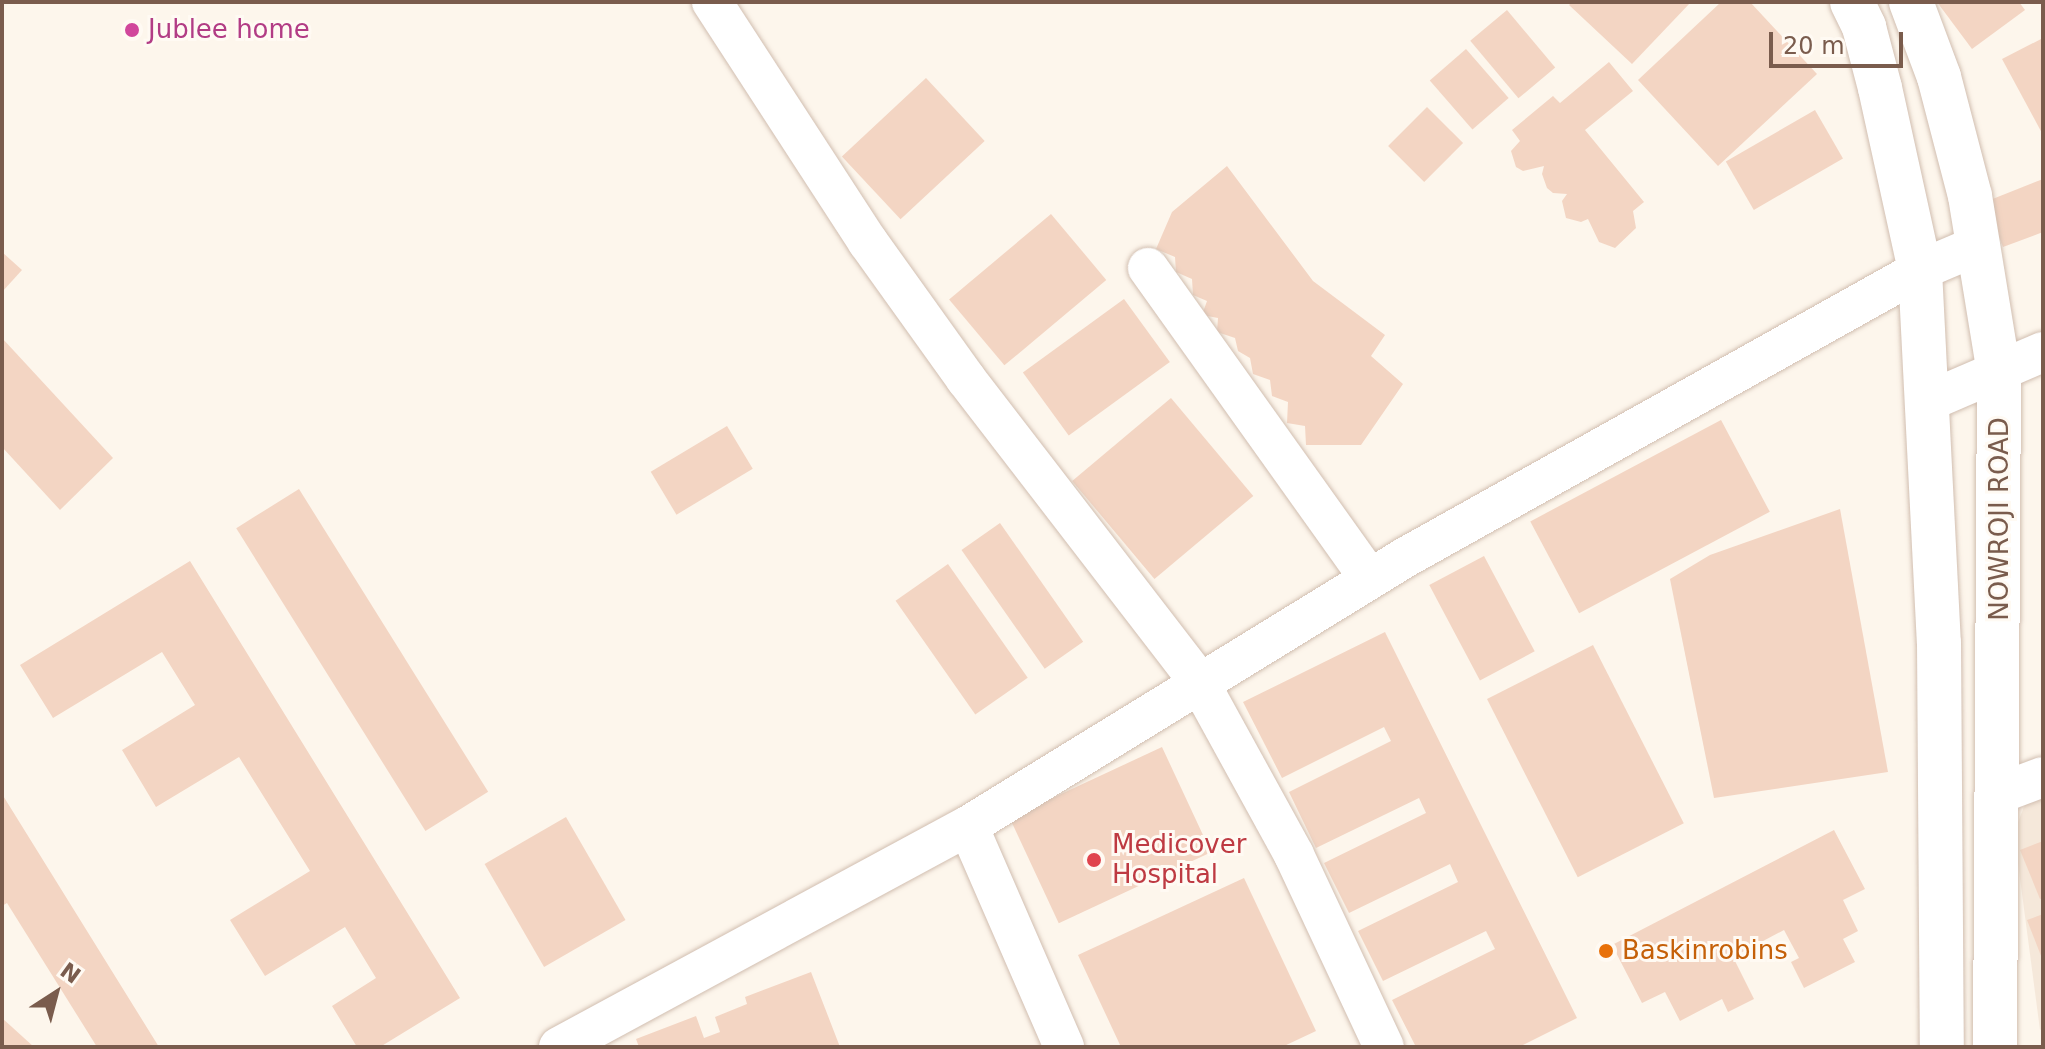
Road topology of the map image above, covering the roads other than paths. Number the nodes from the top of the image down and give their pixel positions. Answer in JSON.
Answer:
{"nodes":[{"id":1,"x":712,"y":2,"type":"edge"},
{"id":2,"x":1852,"y":2,"type":"edge"},
{"id":3,"x":1911,"y":2,"type":"edge"},
{"id":4,"x":1979,"y":245,"type":"junction"},
{"id":5,"x":1148,"y":268,"type":"dead end"},
{"id":6,"x":1920,"y":270,"type":"junction"},
{"id":7,"x":2043,"y":352,"type":"edge"},
{"id":8,"x":1999,"y":373,"type":"junction"},
{"id":9,"x":1929,"y":401,"type":"junction"},
{"id":10,"x":1369,"y":578,"type":"junction"},
{"id":11,"x":1199,"y":682,"type":"junction"},
{"id":12,"x":2043,"y":777,"type":"edge"},
{"id":13,"x":1995,"y":795,"type":"junction"},
{"id":14,"x":968,"y":826,"type":"junction"},
{"id":15,"x":559,"y":1047,"type":"edge"},
{"id":16,"x":1064,"y":1047,"type":"edge"},
{"id":17,"x":1384,"y":1047,"type":"edge"},
{"id":18,"x":1942,"y":1047,"type":"edge"},
{"id":19,"x":1995,"y":1047,"type":"edge"}],
"edges":[{"from":1,"to":11,"type":"street"},
{"from":2,"to":6,"type":"street"},
{"from":3,"to":4,"type":"street","name":"NOWROJI ROAD"},
{"from":4,"to":6,"type":"street"},
{"from":4,"to":8,"type":"street","name":"NOWROJI ROAD"},
{"from":5,"to":10,"type":"street"},
{"from":6,"to":9,"type":"street"},
{"from":6,"to":10,"type":"street"},
{"from":7,"to":8,"type":"street"},
{"from":8,"to":9,"type":"street"},
{"from":8,"to":13,"type":"street","name":"NOWROJI ROAD"},
{"from":9,"to":18,"type":"street"},
{"from":10,"to":11,"type":"street"},
{"from":11,"to":14,"type":"street"},
{"from":11,"to":17,"type":"street"},
{"from":12,"to":13,"type":"street"},
{"from":13,"to":19,"type":"street","name":"NOWROJI ROAD"},
{"from":14,"to":15,"type":"street"},
{"from":14,"to":16,"type":"street"}]}
